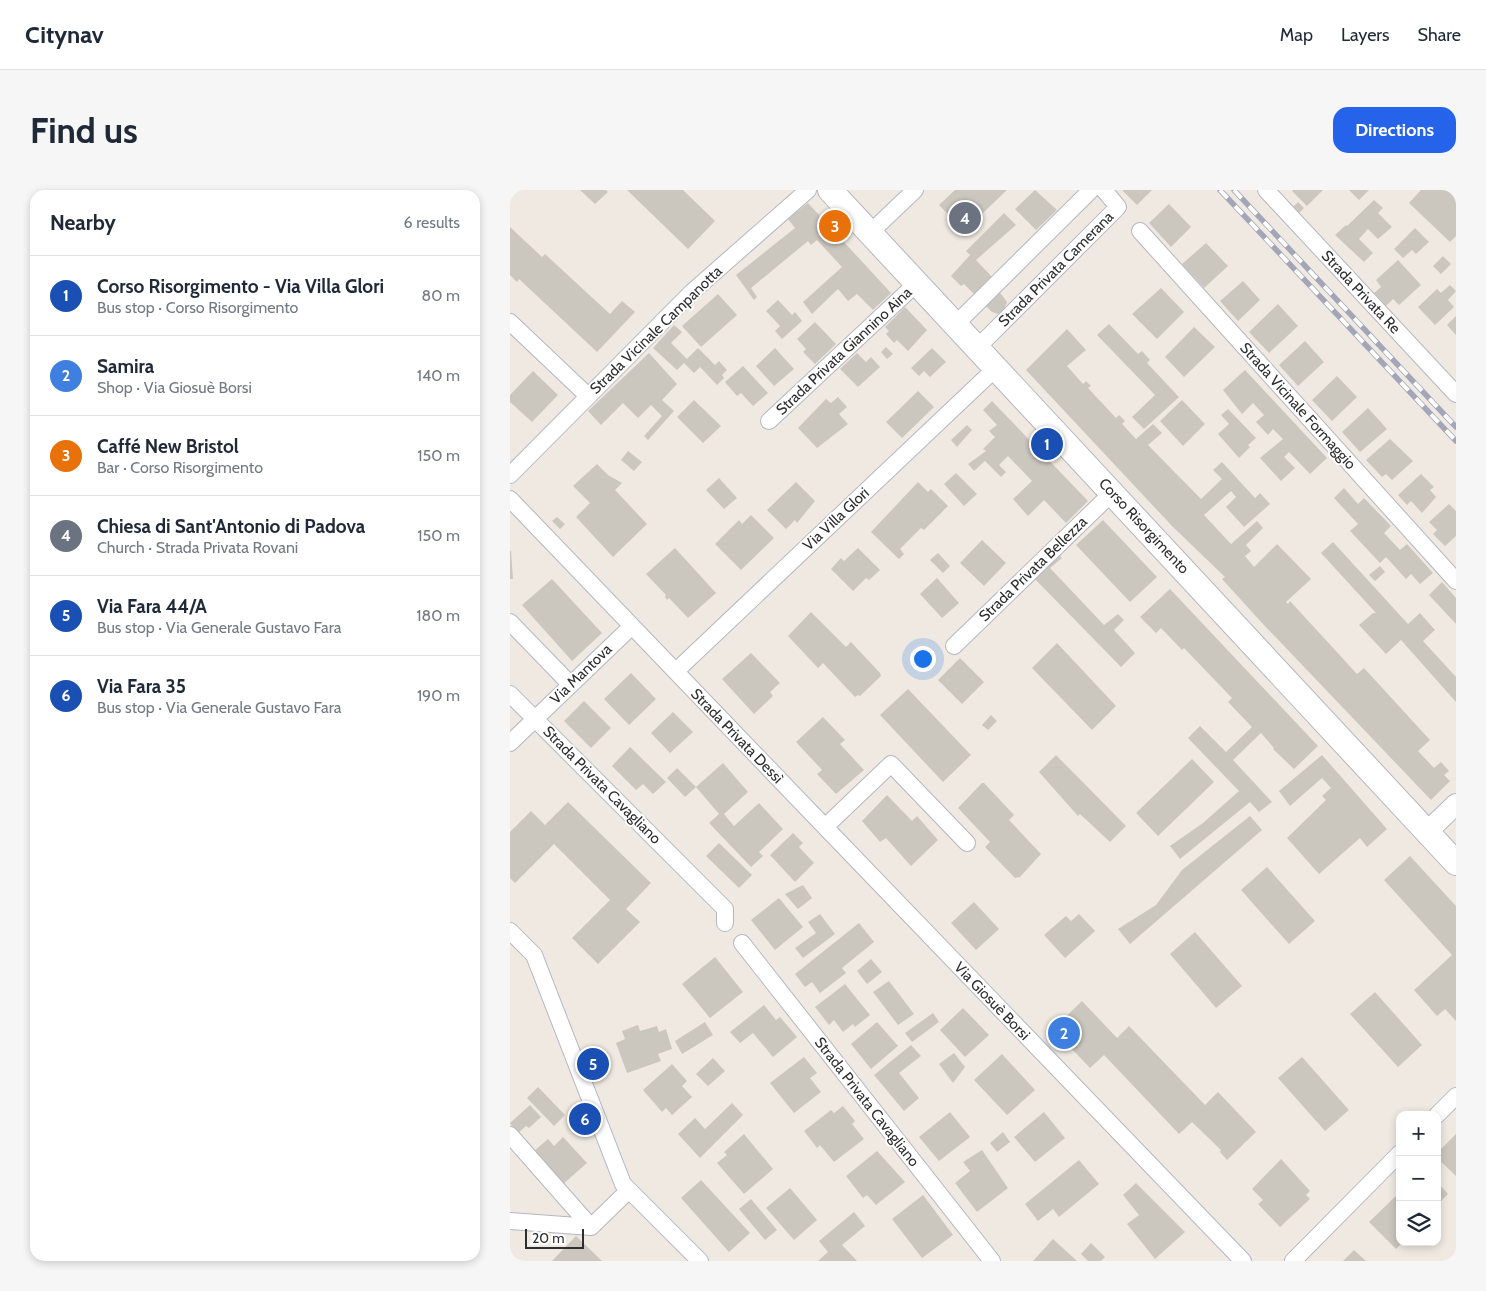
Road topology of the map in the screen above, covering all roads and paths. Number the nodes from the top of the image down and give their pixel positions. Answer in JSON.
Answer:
{"nodes":[{"id":1,"x":808,"y":190,"type":"edge"},
{"id":2,"x":830,"y":190,"type":"edge"},
{"id":3,"x":915,"y":190,"type":"edge"},
{"id":4,"x":1091,"y":190,"type":"edge"},
{"id":5,"x":1104,"y":190,"type":"edge"},
{"id":6,"x":1266,"y":190,"type":"edge"},
{"id":7,"x":1140,"y":231,"type":"dead end"},
{"id":8,"x":871,"y":232,"type":"junction"},
{"id":9,"x":918,"y":282,"type":"junction"},
{"id":10,"x":510,"y":322,"type":"edge"},
{"id":11,"x":956,"y":324,"type":"junction"},
{"id":12,"x":978,"y":347,"type":"junction"},
{"id":13,"x":997,"y":367,"type":"junction"},
{"id":14,"x":1456,"y":394,"type":"edge"},
{"id":15,"x":588,"y":396,"type":"junction"},
{"id":16,"x":769,"y":421,"type":"dead end"},
{"id":17,"x":510,"y":475,"type":"edge"},
{"id":18,"x":1113,"y":492,"type":"junction"},
{"id":19,"x":510,"y":499,"type":"edge"},
{"id":20,"x":1456,"y":581,"type":"edge"},
{"id":21,"x":510,"y":622,"type":"edge"},
{"id":22,"x":632,"y":626,"type":"junction"},
{"id":23,"x":954,"y":646,"type":"dead end"},
{"id":24,"x":676,"y":671,"type":"junction"},
{"id":25,"x":570,"y":684,"type":"junction"},
{"id":26,"x":510,"y":694,"type":"edge"},
{"id":27,"x":535,"y":718,"type":"junction"},
{"id":28,"x":510,"y":743,"type":"edge"},
{"id":29,"x":1456,"y":804,"type":"edge"},
{"id":30,"x":824,"y":827,"type":"junction"},
{"id":31,"x":1427,"y":832,"type":"junction"},
{"id":32,"x":967,"y":843,"type":"dead end"},
{"id":33,"x":1456,"y":863,"type":"edge"},
{"id":34,"x":725,"y":923,"type":"dead end"},
{"id":35,"x":510,"y":932,"type":"edge"},
{"id":36,"x":742,"y":943,"type":"dead end"},
{"id":37,"x":1456,"y":1096,"type":"edge"},
{"id":38,"x":1441,"y":1111,"type":"edge"},
{"id":39,"x":510,"y":1135,"type":"edge"},
{"id":40,"x":1397,"y":1156,"type":"edge"},
{"id":41,"x":628,"y":1191,"type":"junction"},
{"id":42,"x":510,"y":1221,"type":"edge"},
{"id":43,"x":591,"y":1227,"type":"junction"},
{"id":44,"x":700,"y":1261,"type":"edge"},
{"id":45,"x":992,"y":1261,"type":"edge"},
{"id":46,"x":1243,"y":1261,"type":"edge"},
{"id":47,"x":1293,"y":1261,"type":"edge"}],
"edges":[{"from":1,"to":15,"type":"street","name":"Strada Vicinale Campanotta"},
{"from":2,"to":8,"type":"main road","name":"Corso Risorgimento"},
{"from":3,"to":8,"type":"street"},
{"from":4,"to":11,"type":"street","name":"Strada Privata Camerana"},
{"from":5,"to":12,"type":"street","name":"Strada Privata Camerana"},
{"from":6,"to":14,"type":"street","name":"Strada Privata Re"},
{"from":7,"to":20,"type":"street","name":"Strada Vicinale Formaggio"},
{"from":8,"to":9,"type":"main road","name":"Corso Risorgimento"},
{"from":9,"to":11,"type":"main road","name":"Corso Risorgimento"},
{"from":9,"to":16,"type":"street","name":"Strada Privata Giannino Aina"},
{"from":10,"to":15,"type":"street"},
{"from":11,"to":12,"type":"main road","name":"Corso Risorgimento"},
{"from":12,"to":13,"type":"main road","name":"Corso Risorgimento"},
{"from":13,"to":18,"type":"main road","name":"Corso Risorgimento"},
{"from":13,"to":24,"type":"street","name":"Via Villa Glori"},
{"from":15,"to":17,"type":"street","name":"Strada Vicinale Campanotta"},
{"from":18,"to":23,"type":"street","name":"Strada Privata Bellezza"},
{"from":18,"to":31,"type":"main road","name":"Corso Risorgimento"},
{"from":19,"to":22,"type":"street","name":"Strada Privata Dessì"},
{"from":21,"to":25,"type":"street"},
{"from":22,"to":24,"type":"street","name":"Strada Privata Dessì"},
{"from":22,"to":25,"type":"street","name":"Via Mantova"},
{"from":24,"to":30,"type":"street","name":"Strada Privata Dessì"},
{"from":25,"to":27,"type":"street","name":"Via Mantova"},
{"from":26,"to":27,"type":"street","name":"Strada Privata Cavagliano"},
{"from":27,"to":28,"type":"street","name":"Via Mantova"},
{"from":27,"to":34,"type":"street","name":"Strada Privata Cavagliano"},
{"from":29,"to":31,"type":"street"},
{"from":30,"to":32,"type":"street"},
{"from":30,"to":46,"type":"street","name":"Via Giosuè Borsi"},
{"from":31,"to":33,"type":"main road","name":"Corso Risorgimento"},
{"from":35,"to":41,"type":"street"},
{"from":36,"to":45,"type":"street","name":"Strada Privata Cavagliano"},
{"from":37,"to":38,"type":"street"},
{"from":39,"to":43,"type":"street"},
{"from":40,"to":47,"type":"street"},
{"from":41,"to":43,"type":"street"},
{"from":41,"to":44,"type":"street"},
{"from":42,"to":43,"type":"street"}]}
